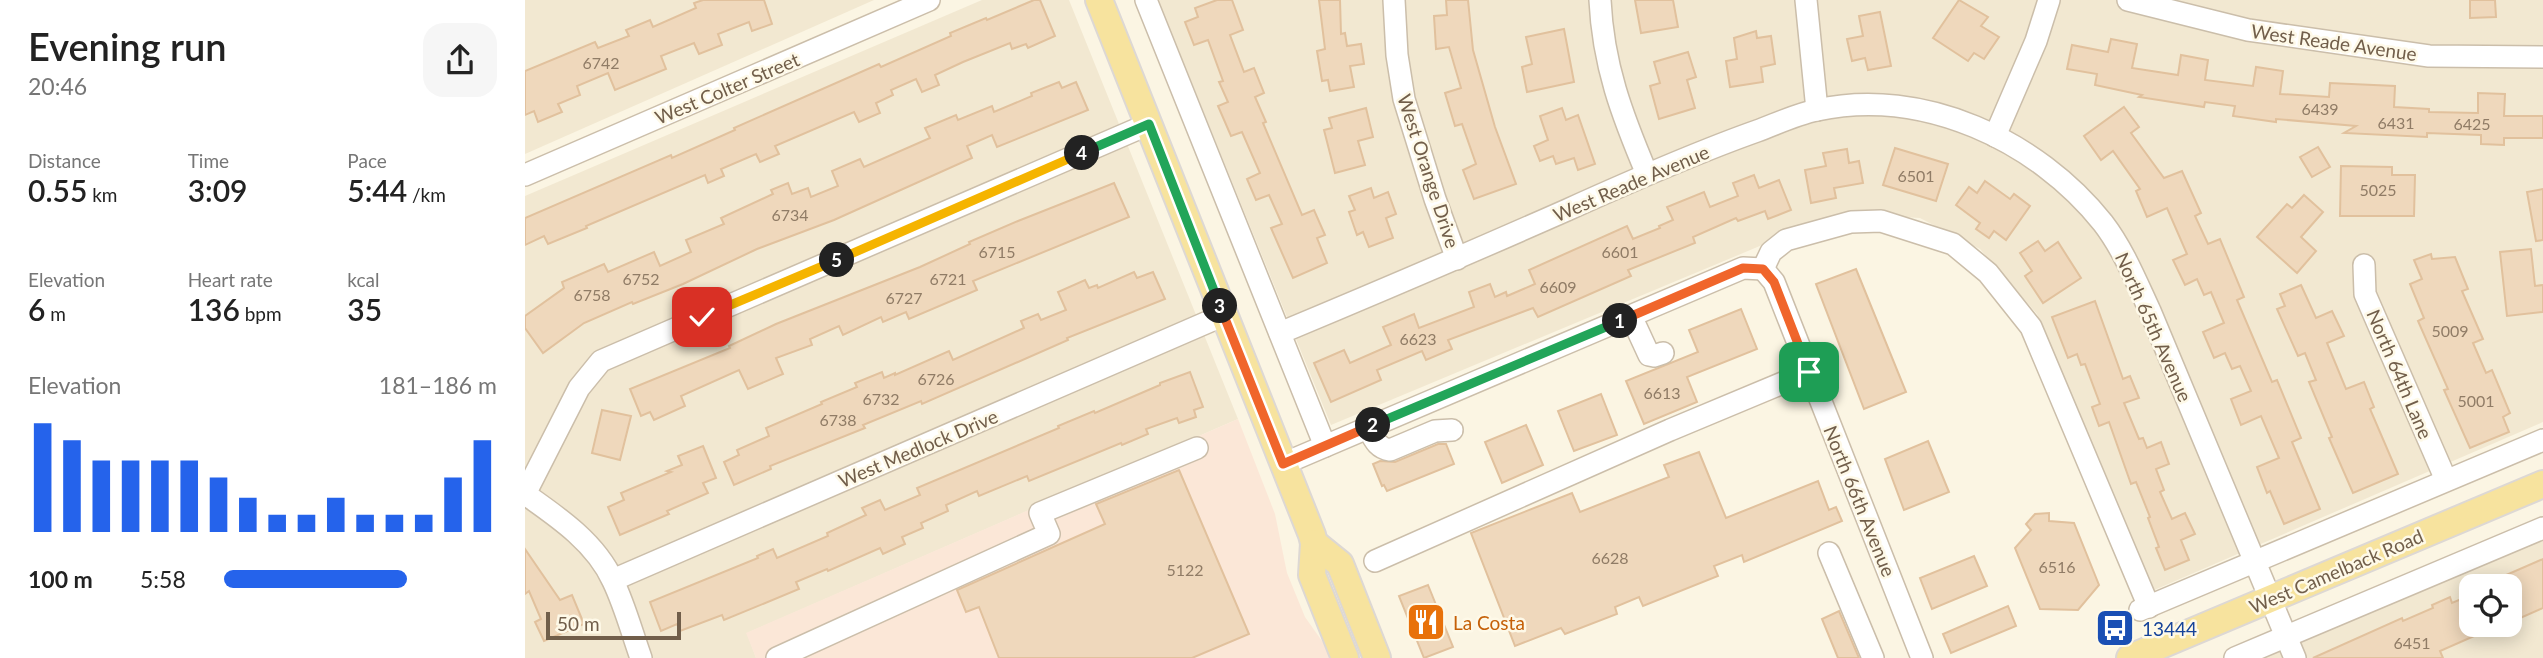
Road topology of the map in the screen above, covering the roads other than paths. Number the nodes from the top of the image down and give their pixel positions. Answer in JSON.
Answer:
{"nodes":[{"id":1,"x":929,"y":0,"type":"edge"},
{"id":2,"x":1099,"y":0,"type":"edge"},
{"id":3,"x":1146,"y":0,"type":"edge"},
{"id":4,"x":1394,"y":0,"type":"edge"},
{"id":5,"x":1600,"y":0,"type":"edge"},
{"id":6,"x":1806,"y":0,"type":"edge"},
{"id":7,"x":2049,"y":0,"type":"edge"},
{"id":8,"x":2128,"y":0,"type":"edge"},
{"id":9,"x":2543,"y":57,"type":"edge"},
{"id":10,"x":1817,"y":110,"type":"junction"},
{"id":11,"x":1149,"y":124,"type":"junction"},
{"id":12,"x":1995,"y":136,"type":"junction"},
{"id":13,"x":1647,"y":174,"type":"junction"},
{"id":14,"x":525,"y":175,"type":"edge"},
{"id":15,"x":1457,"y":259,"type":"junction"},
{"id":16,"x":2364,"y":265,"type":"dead end"},
{"id":17,"x":1763,"y":269,"type":"junction"},
{"id":18,"x":1224,"y":315,"type":"junction"},
{"id":19,"x":1631,"y":316,"type":"junction"},
{"id":20,"x":1280,"y":333,"type":"junction"},
{"id":21,"x":1648,"y":356,"type":"dead end"},
{"id":22,"x":1809,"y":372,"type":"junction"},
{"id":23,"x":1368,"y":428,"type":"junction"},
{"id":24,"x":1452,"y":430,"type":"dead end"},
{"id":25,"x":2543,"y":440,"type":"edge"},
{"id":26,"x":1325,"y":446,"type":"junction"},
{"id":27,"x":1197,"y":448,"type":"dead end"},
{"id":28,"x":1283,"y":464,"type":"junction"},
{"id":29,"x":2446,"y":480,"type":"junction"},
{"id":30,"x":2543,"y":484,"type":"edge"},
{"id":31,"x":525,"y":494,"type":"edge"},
{"id":32,"x":2543,"y":528,"type":"edge"},
{"id":33,"x":1314,"y":543,"type":"junction"},
{"id":34,"x":1829,"y":552,"type":"dead end"},
{"id":35,"x":1375,"y":561,"type":"dead end"},
{"id":36,"x":2254,"y":562,"type":"junction"},
{"id":37,"x":613,"y":580,"type":"junction"},
{"id":38,"x":2270,"y":599,"type":"junction"},
{"id":39,"x":2286,"y":637,"type":"junction"},
{"id":40,"x":642,"y":658,"type":"edge"},
{"id":41,"x":778,"y":658,"type":"edge"},
{"id":42,"x":1345,"y":658,"type":"edge"},
{"id":43,"x":1377,"y":658,"type":"edge"},
{"id":44,"x":1874,"y":658,"type":"edge"},
{"id":45,"x":1923,"y":658,"type":"edge"},
{"id":46,"x":2130,"y":658,"type":"edge"},
{"id":47,"x":2235,"y":658,"type":"edge"},
{"id":48,"x":2295,"y":658,"type":"edge"}],
"edges":[{"from":1,"to":14,"type":"street","name":"West Colter Street"},
{"from":2,"to":11,"type":"main road"},
{"from":3,"to":20,"type":"street"},
{"from":4,"to":15,"type":"street","name":"West Orange Drive"},
{"from":5,"to":13,"type":"street"},
{"from":6,"to":10,"type":"street"},
{"from":7,"to":12,"type":"street"},
{"from":8,"to":9,"type":"street","name":"West Reade Avenue"},
{"from":10,"to":12,"type":"street","name":"West Reade Avenue"},
{"from":10,"to":13,"type":"street","name":"West Reade Avenue"},
{"from":11,"to":18,"type":"main road"},
{"from":11,"to":31,"type":"street"},
{"from":12,"to":36,"type":"street","name":"North 65th Avenue"},
{"from":13,"to":15,"type":"street","name":"West Reade Avenue"},
{"from":15,"to":20,"type":"street","name":"West Reade Avenue"},
{"from":16,"to":29,"type":"street","name":"North 64th Lane"},
{"from":17,"to":19,"type":"street"},
{"from":17,"to":22,"type":"street","name":"North 66th Avenue"},
{"from":17,"to":36,"type":"street","name":"West Camelback Road"},
{"from":18,"to":28,"type":"main road"},
{"from":18,"to":37,"type":"street","name":"West Medlock Drive"},
{"from":19,"to":21,"type":"street"},
{"from":19,"to":23,"type":"street"},
{"from":20,"to":26,"type":"street"},
{"from":22,"to":35,"type":"street"},
{"from":22,"to":45,"type":"street","name":"North 66th Avenue"},
{"from":23,"to":24,"type":"street"},
{"from":23,"to":26,"type":"street"},
{"from":25,"to":29,"type":"street","name":"West Camelback Road"},
{"from":26,"to":28,"type":"street"},
{"from":27,"to":41,"type":"street"},
{"from":28,"to":33,"type":"main road"},
{"from":29,"to":36,"type":"street","name":"West Camelback Road"},
{"from":30,"to":38,"type":"main road","name":"West Camelback Road"},
{"from":31,"to":37,"type":"street"},
{"from":32,"to":39,"type":"street"},
{"from":33,"to":42,"type":"main road"},
{"from":33,"to":43,"type":"main road"},
{"from":34,"to":44,"type":"street"},
{"from":36,"to":38,"type":"street","name":"North 65th Avenue"},
{"from":37,"to":40,"type":"street"},
{"from":38,"to":39,"type":"street","name":"North 65th Avenue"},
{"from":38,"to":46,"type":"main road","name":"West Camelback Road"},
{"from":39,"to":47,"type":"street"},
{"from":39,"to":48,"type":"street","name":"North 65th Avenue"}]}
